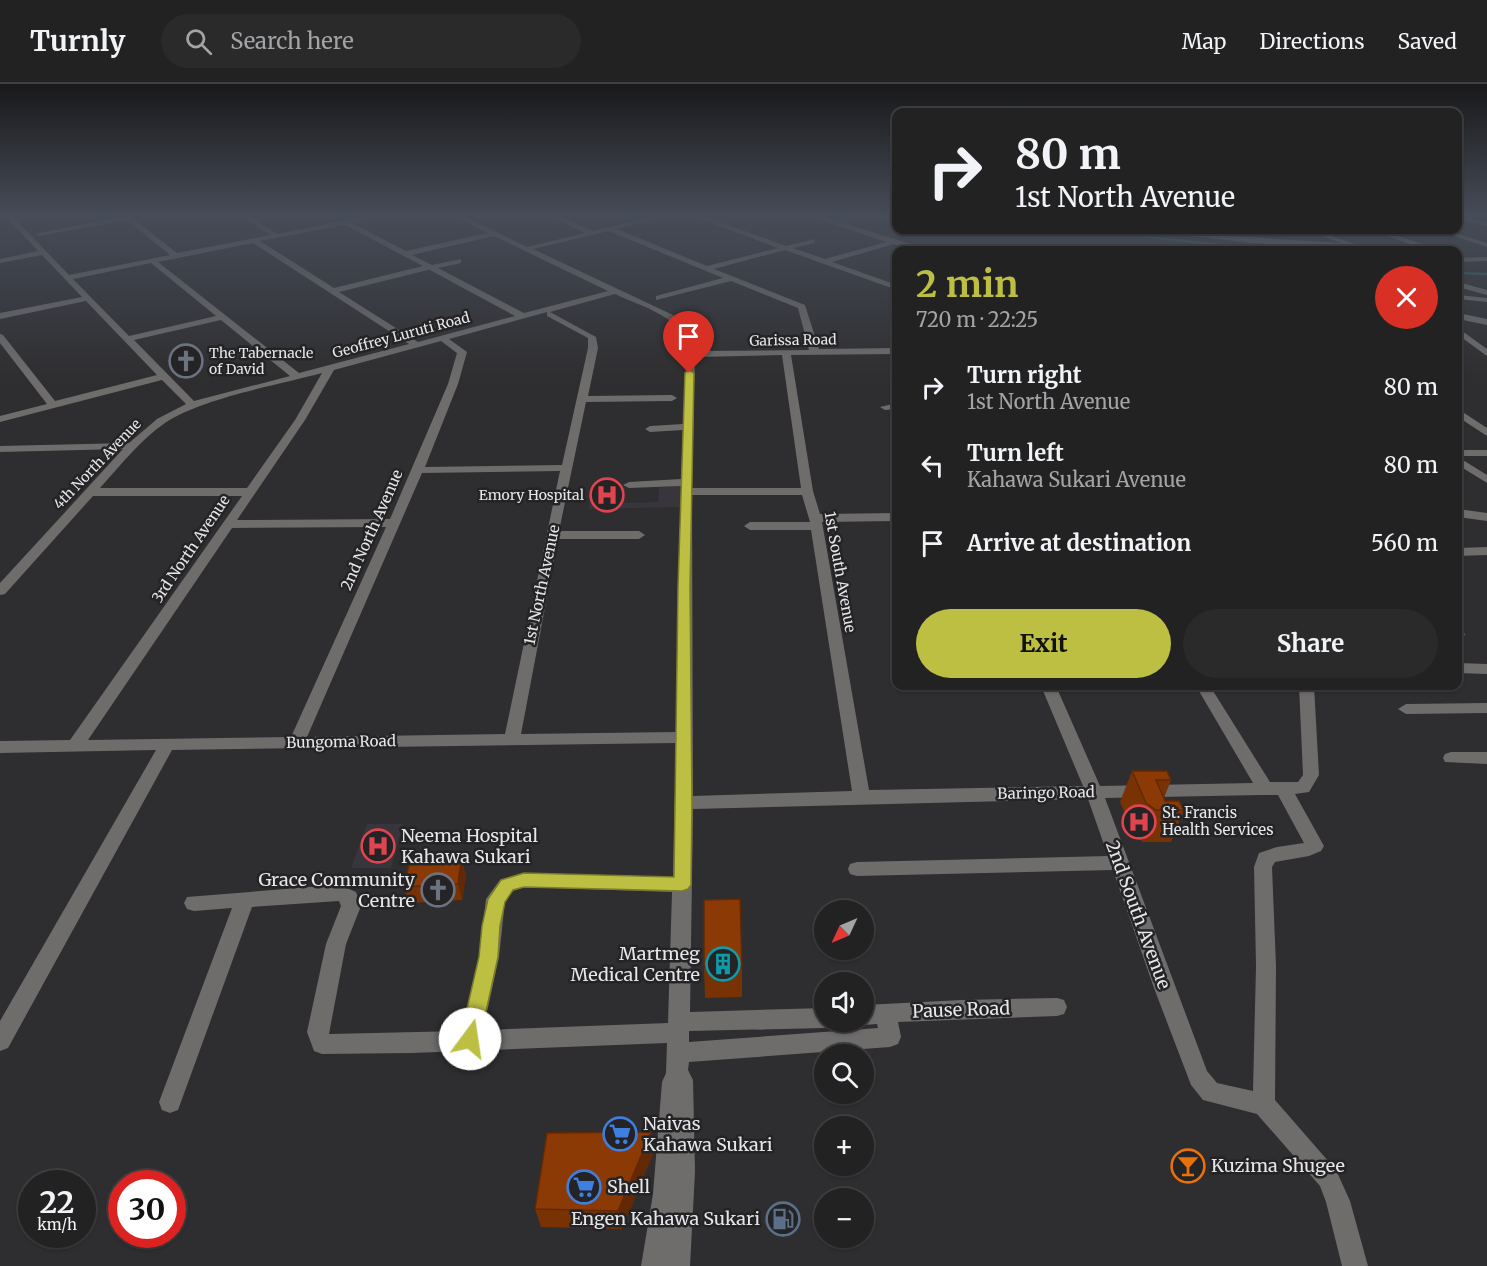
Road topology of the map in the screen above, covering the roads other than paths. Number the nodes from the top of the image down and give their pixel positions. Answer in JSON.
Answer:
{"nodes":[{"id":1,"x":63,"y":271,"type":"edge"},
{"id":2,"x":100,"y":271,"type":"edge"},
{"id":3,"x":165,"y":271,"type":"edge"},
{"id":4,"x":301,"y":271,"type":"edge"},
{"id":5,"x":414,"y":271,"type":"edge"},
{"id":6,"x":439,"y":271,"type":"edge"},
{"id":7,"x":574,"y":271,"type":"edge"},
{"id":8,"x":716,"y":271,"type":"edge"},
{"id":9,"x":850,"y":271,"type":"edge"},
{"id":10,"x":69,"y":277,"type":"junction"},
{"id":11,"x":732,"y":278,"type":"junction"},
{"id":12,"x":1462,"y":285,"type":"edge"},
{"id":13,"x":892,"y":286,"type":"edge"},
{"id":14,"x":332,"y":291,"type":"junction"},
{"id":15,"x":617,"y":291,"type":"junction"},
{"id":16,"x":1486,"y":294,"type":"edge"},
{"id":17,"x":1462,"y":297,"type":"edge"},
{"id":18,"x":88,"y":298,"type":"junction"},
{"id":19,"x":659,"y":298,"type":"dead end"},
{"id":20,"x":547,"y":313,"type":"junction"},
{"id":21,"x":0,"y":316,"type":"edge"},
{"id":22,"x":522,"y":316,"type":"junction"},
{"id":23,"x":1462,"y":316,"type":"edge"},
{"id":24,"x":221,"y":317,"type":"junction"},
{"id":25,"x":1487,"y":322,"type":"edge"},
{"id":26,"x":1462,"y":334,"type":"edge"},
{"id":27,"x":0,"y":338,"type":"edge"},
{"id":28,"x":442,"y":338,"type":"junction"},
{"id":29,"x":126,"y":339,"type":"junction"},
{"id":30,"x":417,"y":345,"type":"junction"},
{"id":31,"x":1484,"y":349,"type":"edge"},
{"id":32,"x":892,"y":351,"type":"edge"},
{"id":33,"x":786,"y":353,"type":"junction"},
{"id":34,"x":815,"y":353,"type":"junction"},
{"id":35,"x":690,"y":354,"type":"junction"},
{"id":36,"x":330,"y":368,"type":"junction"},
{"id":37,"x":164,"y":376,"type":"junction"},
{"id":38,"x":297,"y":377,"type":"junction"},
{"id":39,"x":672,"y":398,"type":"dead end"},
{"id":40,"x":582,"y":399,"type":"junction"},
{"id":41,"x":53,"y":405,"type":"junction"},
{"id":42,"x":192,"y":405,"type":"junction"},
{"id":43,"x":885,"y":406,"type":"dead end"},
{"id":44,"x":892,"y":406,"type":"edge"},
{"id":45,"x":1462,"y":415,"type":"edge"},
{"id":46,"x":0,"y":419,"type":"edge"},
{"id":47,"x":688,"y":427,"type":"junction"},
{"id":48,"x":650,"y":429,"type":"dead end"},
{"id":49,"x":1487,"y":433,"type":"edge"},
{"id":50,"x":132,"y":446,"type":"junction"},
{"id":51,"x":0,"y":448,"type":"edge"},
{"id":52,"x":1462,"y":453,"type":"edge"},
{"id":53,"x":1487,"y":453,"type":"edge"},
{"id":54,"x":1462,"y":463,"type":"edge"},
{"id":55,"x":567,"y":468,"type":"junction"},
{"id":56,"x":418,"y":470,"type":"junction"},
{"id":57,"x":1487,"y":480,"type":"edge"},
{"id":58,"x":628,"y":485,"type":"dead end"},
{"id":59,"x":688,"y":487,"type":"junction"},
{"id":60,"x":807,"y":490,"type":"junction"},
{"id":61,"x":89,"y":492,"type":"junction"},
{"id":62,"x":249,"y":492,"type":"junction"},
{"id":63,"x":1462,"y":514,"type":"edge"},
{"id":64,"x":892,"y":517,"type":"edge"},
{"id":65,"x":1487,"y":517,"type":"edge"},
{"id":66,"x":815,"y":522,"type":"junction"},
{"id":67,"x":394,"y":523,"type":"junction"},
{"id":68,"x":229,"y":524,"type":"junction"},
{"id":69,"x":750,"y":526,"type":"dead end"},
{"id":70,"x":552,"y":535,"type":"junction"},
{"id":71,"x":639,"y":535,"type":"dead end"},
{"id":72,"x":1487,"y":551,"type":"edge"},
{"id":73,"x":1462,"y":552,"type":"edge"},
{"id":74,"x":0,"y":591,"type":"edge"},
{"id":75,"x":1462,"y":668,"type":"edge"},
{"id":76,"x":1487,"y":669,"type":"edge"},
{"id":77,"x":1050,"y":690,"type":"edge"},
{"id":78,"x":1206,"y":690,"type":"edge"},
{"id":79,"x":1307,"y":690,"type":"edge"},
{"id":80,"x":1487,"y":708,"type":"edge"},
{"id":81,"x":1406,"y":709,"type":"dead end"},
{"id":82,"x":683,"y":737,"type":"junction"},
{"id":83,"x":512,"y":739,"type":"junction"},
{"id":84,"x":296,"y":743,"type":"junction"},
{"id":85,"x":167,"y":745,"type":"junction"},
{"id":86,"x":75,"y":746,"type":"junction"},
{"id":87,"x":0,"y":747,"type":"edge"},
{"id":88,"x":1450,"y":758,"type":"dead end"},
{"id":89,"x":1487,"y":758,"type":"edge"},
{"id":90,"x":1275,"y":790,"type":"junction"},
{"id":91,"x":1094,"y":792,"type":"junction"},
{"id":92,"x":861,"y":797,"type":"junction"},
{"id":93,"x":684,"y":803,"type":"junction"},
{"id":94,"x":1120,"y":863,"type":"junction"},
{"id":95,"x":857,"y":869,"type":"dead end"},
{"id":96,"x":682,"y":885,"type":"junction"},
{"id":97,"x":245,"y":898,"type":"junction"},
{"id":98,"x":194,"y":903,"type":"dead end"},
{"id":99,"x":1058,"y":1007,"type":"dead end"},
{"id":100,"x":886,"y":1014,"type":"junction"},
{"id":101,"x":874,"y":1015,"type":"edge"},
{"id":102,"x":814,"y":1020,"type":"edge"},
{"id":103,"x":470,"y":1039,"type":"junction"},
{"id":104,"x":0,"y":1041,"type":"edge"},
{"id":105,"x":678,"y":1046,"type":"junction"},
{"id":106,"x":170,"y":1102,"type":"dead end"},
{"id":107,"x":1264,"y":1104,"type":"junction"},
{"id":108,"x":654,"y":1266,"type":"edge"},
{"id":109,"x":677,"y":1266,"type":"edge"},
{"id":110,"x":1355,"y":1266,"type":"edge"}],
"edges":[{"from":1,"to":10,"type":"street"},
{"from":2,"to":10,"type":"street"},
{"from":3,"to":24,"type":"street"},
{"from":4,"to":14,"type":"street"},
{"from":5,"to":14,"type":"street"},
{"from":6,"to":22,"type":"street"},
{"from":7,"to":15,"type":"street"},
{"from":8,"to":11,"type":"street"},
{"from":9,"to":13,"type":"street"},
{"from":10,"to":18,"type":"street"},
{"from":11,"to":19,"type":"street"},
{"from":11,"to":34,"type":"street"},
{"from":12,"to":16,"type":"street"},
{"from":14,"to":30,"type":"street"},
{"from":15,"to":20,"type":"street","name":"Geoffrey Luruti Road"},
{"from":15,"to":35,"type":"street"},
{"from":16,"to":17,"type":"street"},
{"from":18,"to":21,"type":"street"},
{"from":18,"to":29,"type":"street"},
{"from":20,"to":22,"type":"street","name":"Geoffrey Luruti Road"},
{"from":20,"to":40,"type":"street","name":"1st North Avenue"},
{"from":22,"to":28,"type":"street","name":"Geoffrey Luruti Road"},
{"from":23,"to":25,"type":"street"},
{"from":24,"to":29,"type":"street"},
{"from":24,"to":38,"type":"street"},
{"from":26,"to":31,"type":"street"},
{"from":27,"to":41,"type":"street"},
{"from":28,"to":30,"type":"street","name":"Geoffrey Luruti Road"},
{"from":28,"to":56,"type":"street","name":"2nd North Avenue"},
{"from":29,"to":37,"type":"street"},
{"from":30,"to":36,"type":"street","name":"Geoffrey Luruti Road"},
{"from":32,"to":34,"type":"street","name":"Garissa Road"},
{"from":33,"to":34,"type":"street","name":"Garissa Road"},
{"from":33,"to":35,"type":"street","name":"Garissa Road"},
{"from":33,"to":60,"type":"street","name":"1st South Avenue"},
{"from":35,"to":47,"type":"street"},
{"from":36,"to":38,"type":"street","name":"Geoffrey Luruti Road"},
{"from":36,"to":62,"type":"street","name":"3rd North Avenue"},
{"from":37,"to":41,"type":"street"},
{"from":37,"to":42,"type":"street"},
{"from":38,"to":42,"type":"street","name":"Geoffrey Luruti Road"},
{"from":39,"to":40,"type":"street"},
{"from":40,"to":55,"type":"street","name":"1st North Avenue"},
{"from":41,"to":46,"type":"street"},
{"from":42,"to":50,"type":"street","name":"4th North Avenue"},
{"from":43,"to":44,"type":"street"},
{"from":45,"to":49,"type":"street"},
{"from":47,"to":48,"type":"street"},
{"from":47,"to":59,"type":"street"},
{"from":50,"to":51,"type":"street"},
{"from":50,"to":61,"type":"street","name":"4th North Avenue"},
{"from":52,"to":53,"type":"street"},
{"from":54,"to":57,"type":"street"},
{"from":55,"to":56,"type":"street"},
{"from":55,"to":70,"type":"street","name":"1st North Avenue"},
{"from":56,"to":67,"type":"street","name":"2nd North Avenue"},
{"from":58,"to":59,"type":"street"},
{"from":59,"to":60,"type":"street"},
{"from":59,"to":82,"type":"street"},
{"from":60,"to":66,"type":"street","name":"1st South Avenue"},
{"from":61,"to":62,"type":"street"},
{"from":61,"to":74,"type":"street","name":"4th North Avenue"},
{"from":62,"to":68,"type":"street","name":"3rd North Avenue"},
{"from":63,"to":65,"type":"street"},
{"from":64,"to":66,"type":"street"},
{"from":66,"to":69,"type":"street"},
{"from":66,"to":92,"type":"street","name":"1st South Avenue"},
{"from":67,"to":68,"type":"street"},
{"from":67,"to":84,"type":"street","name":"2nd North Avenue"},
{"from":68,"to":86,"type":"street","name":"3rd North Avenue"},
{"from":70,"to":71,"type":"street"},
{"from":70,"to":83,"type":"street","name":"1st North Avenue"},
{"from":72,"to":73,"type":"street"},
{"from":75,"to":76,"type":"street"},
{"from":77,"to":91,"type":"street","name":"2nd South Avenue"},
{"from":78,"to":90,"type":"street"},
{"from":79,"to":90,"type":"street","name":"Baringo Road"},
{"from":80,"to":81,"type":"street"},
{"from":82,"to":83,"type":"street","name":"Bungoma Road"},
{"from":82,"to":93,"type":"street"},
{"from":83,"to":84,"type":"street","name":"Bungoma Road"},
{"from":84,"to":85,"type":"street","name":"Bungoma Road"},
{"from":85,"to":86,"type":"street","name":"Bungoma Road"},
{"from":85,"to":104,"type":"street"},
{"from":86,"to":87,"type":"street","name":"Bungoma Road"},
{"from":88,"to":89,"type":"street"},
{"from":90,"to":91,"type":"street","name":"Baringo Road"},
{"from":90,"to":107,"type":"street"},
{"from":91,"to":92,"type":"street","name":"Baringo Road"},
{"from":91,"to":94,"type":"street","name":"2nd South Avenue"},
{"from":92,"to":93,"type":"street","name":"Baringo Road"},
{"from":93,"to":96,"type":"street"},
{"from":94,"to":95,"type":"street"},
{"from":94,"to":107,"type":"street","name":"2nd South Avenue"},
{"from":96,"to":103,"type":"street"},
{"from":96,"to":105,"type":"street"},
{"from":97,"to":98,"type":"street"},
{"from":97,"to":103,"type":"street"},
{"from":97,"to":106,"type":"street"},
{"from":99,"to":100,"type":"street","name":"Pause Road"},
{"from":100,"to":101,"type":"street","name":"Pause Road"},
{"from":100,"to":105,"type":"street"},
{"from":102,"to":105,"type":"street"},
{"from":103,"to":105,"type":"street"},
{"from":105,"to":108,"type":"street"},
{"from":105,"to":109,"type":"street"},
{"from":107,"to":110,"type":"street"}]}
